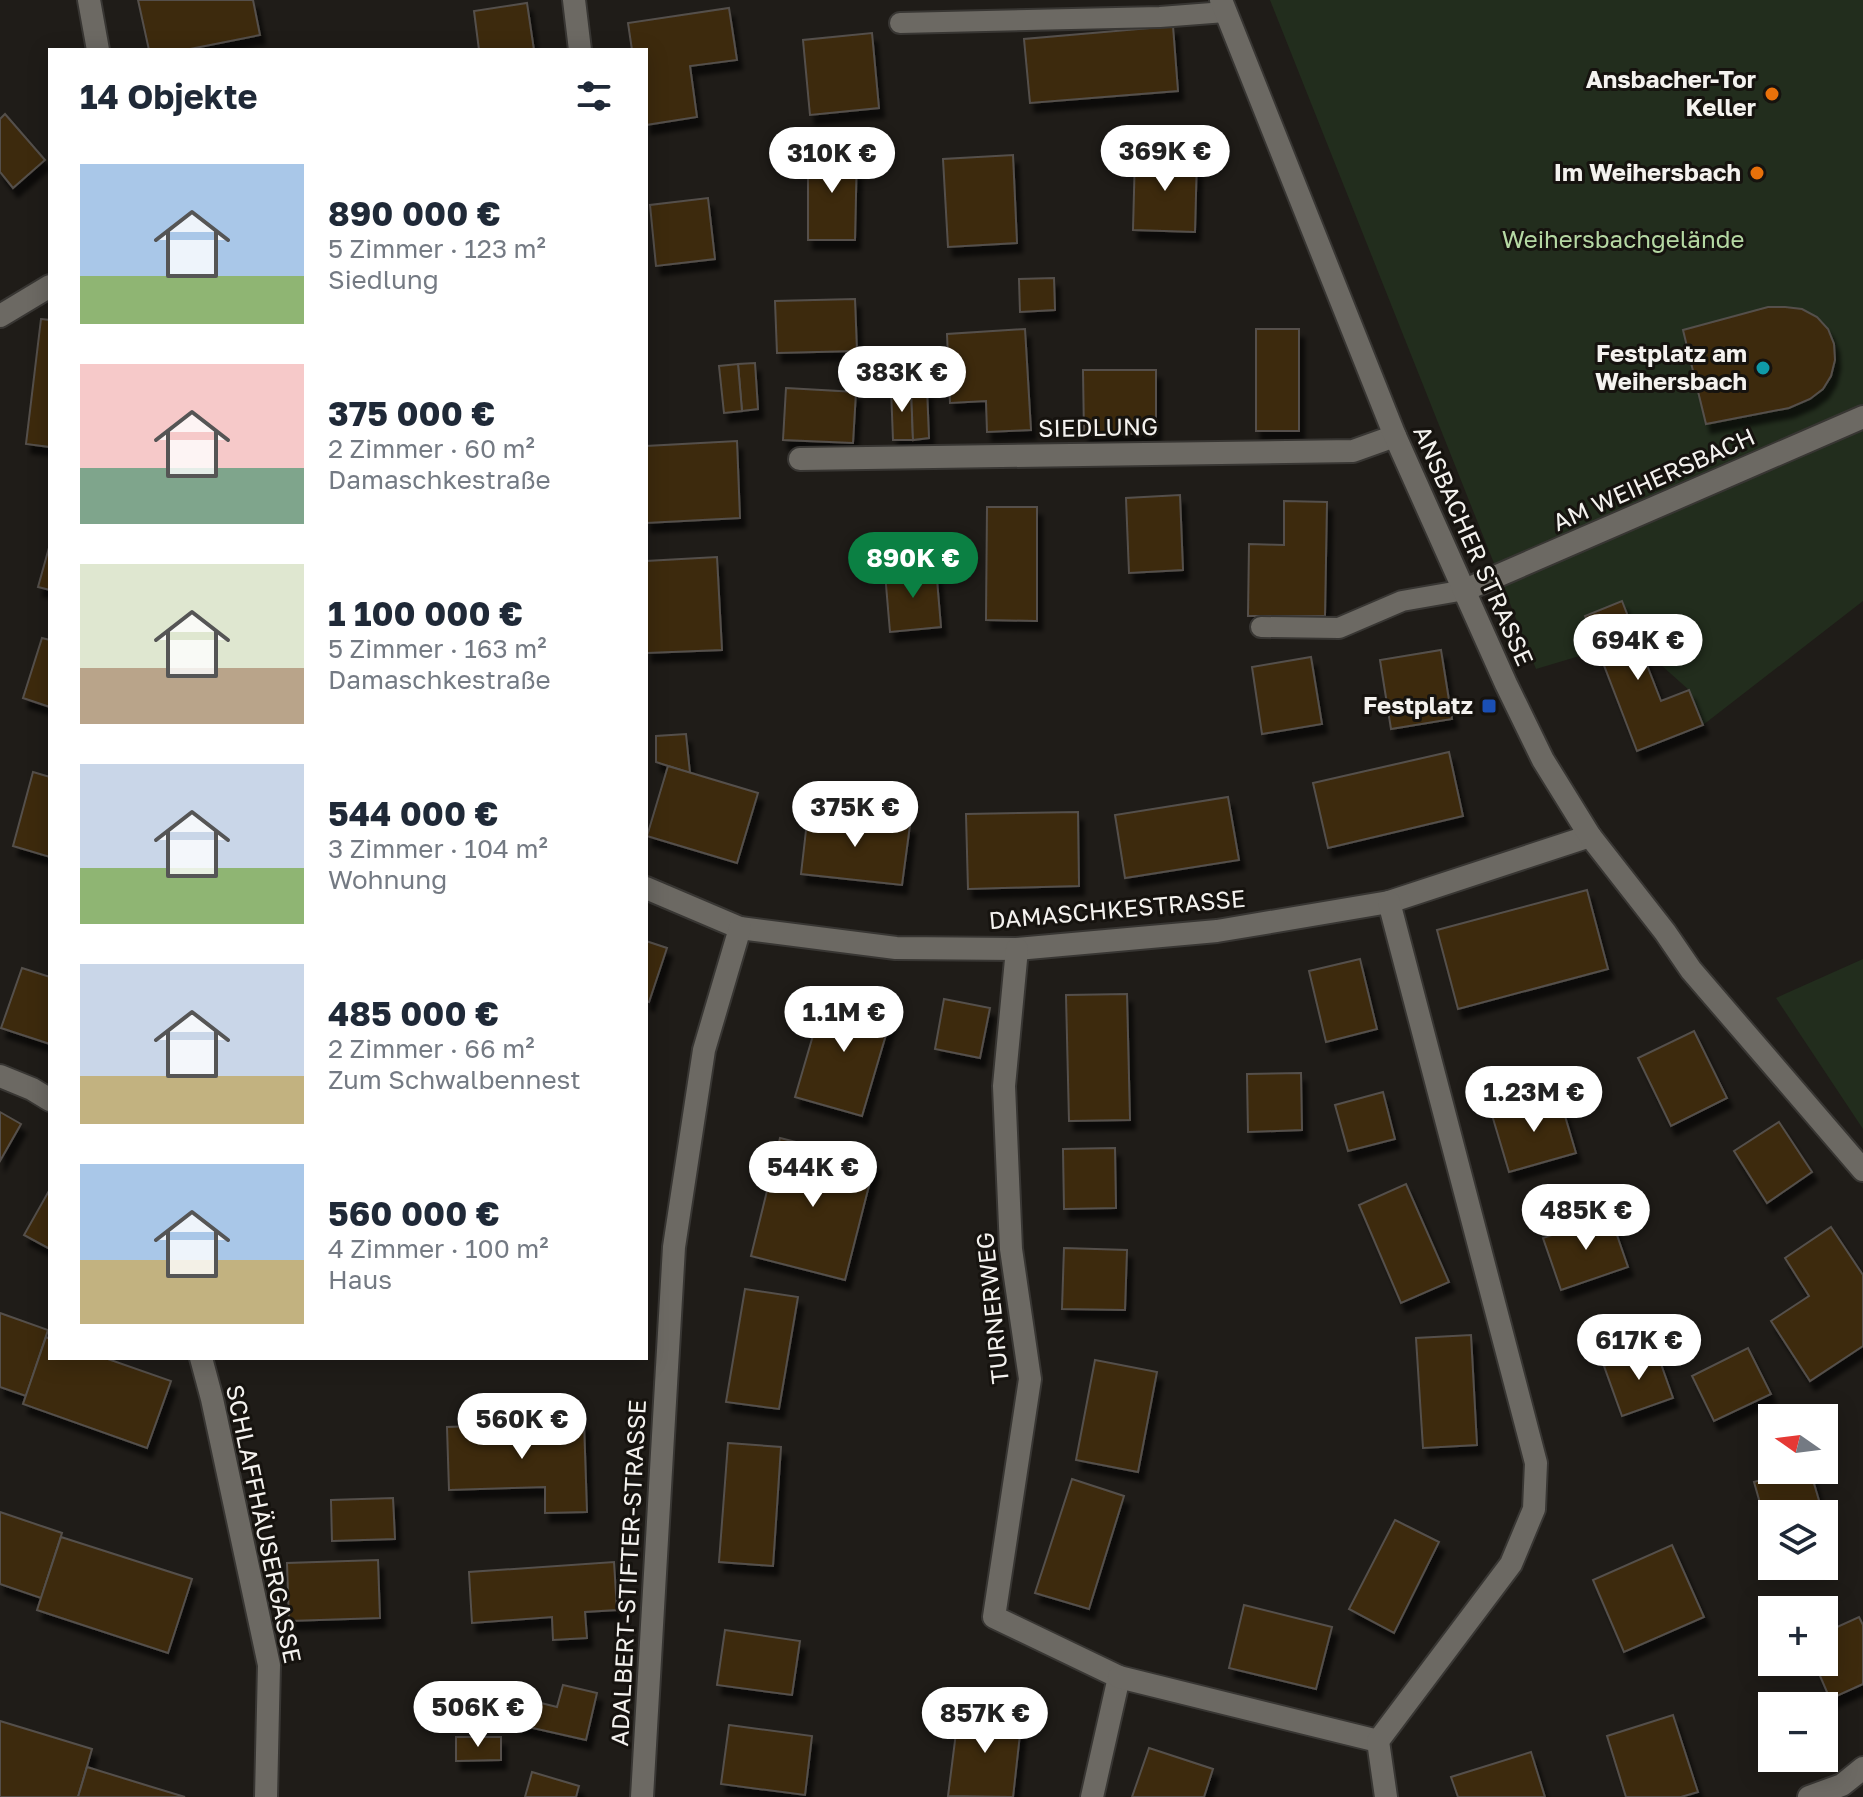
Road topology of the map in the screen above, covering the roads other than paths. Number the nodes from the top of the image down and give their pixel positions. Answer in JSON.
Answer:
{"nodes":[{"id":1,"x":89,"y":0,"type":"edge"},
{"id":2,"x":574,"y":0,"type":"edge"},
{"id":3,"x":1223,"y":6,"type":"edge"},
{"id":4,"x":900,"y":23,"type":"dead end"},
{"id":5,"x":98,"y":48,"type":"edge"},
{"id":6,"x":580,"y":48,"type":"edge"},
{"id":7,"x":48,"y":287,"type":"edge"},
{"id":8,"x":0,"y":316,"type":"edge"},
{"id":9,"x":1863,"y":417,"type":"edge"},
{"id":10,"x":1395,"y":436,"type":"junction"},
{"id":11,"x":800,"y":459,"type":"dead end"},
{"id":12,"x":1465,"y":590,"type":"junction"},
{"id":13,"x":1261,"y":627,"type":"dead end"},
{"id":14,"x":1590,"y":836,"type":"junction"},
{"id":15,"x":648,"y":889,"type":"edge"},
{"id":16,"x":1389,"y":902,"type":"junction"},
{"id":17,"x":740,"y":928,"type":"junction"},
{"id":18,"x":1017,"y":949,"type":"junction"},
{"id":19,"x":0,"y":1076,"type":"edge"},
{"id":20,"x":48,"y":1099,"type":"edge"},
{"id":21,"x":1863,"y":1170,"type":"edge"},
{"id":22,"x":202,"y":1360,"type":"edge"},
{"id":23,"x":1119,"y":1677,"type":"junction"},
{"id":24,"x":1378,"y":1741,"type":"junction"},
{"id":25,"x":1863,"y":1768,"type":"edge"},
{"id":26,"x":1844,"y":1791,"type":"edge"},
{"id":27,"x":266,"y":1797,"type":"edge"},
{"id":28,"x":642,"y":1797,"type":"edge"},
{"id":29,"x":1092,"y":1797,"type":"edge"},
{"id":30,"x":1386,"y":1797,"type":"edge"},
{"id":31,"x":1809,"y":1797,"type":"edge"}],
"edges":[{"from":1,"to":5,"type":"street"},
{"from":2,"to":6,"type":"street"},
{"from":3,"to":4,"type":"lane"},
{"from":3,"to":10,"type":"street","name":"ANSBACHER STRASSE"},
{"from":7,"to":8,"type":"street"},
{"from":9,"to":12,"type":"street","name":"AM WEIHERSBACH"},
{"from":10,"to":11,"type":"street","name":"SIEDLUNG"},
{"from":10,"to":12,"type":"street","name":"ANSBACHER STRASSE"},
{"from":12,"to":13,"type":"lane"},
{"from":12,"to":14,"type":"street","name":"ANSBACHER STRASSE"},
{"from":14,"to":16,"type":"street","name":"DAMASCHKESTRASSE"},
{"from":14,"to":21,"type":"street","name":"ANSBACHER STRASSE"},
{"from":15,"to":17,"type":"street","name":"DAMASCHKESTRASSE"},
{"from":16,"to":18,"type":"street","name":"DAMASCHKESTRASSE"},
{"from":16,"to":24,"type":"street"},
{"from":17,"to":18,"type":"street","name":"DAMASCHKESTRASSE"},
{"from":17,"to":28,"type":"street","name":"ADALBERT-STIFTER-STRASSE"},
{"from":18,"to":23,"type":"street","name":"TURNERWEG"},
{"from":19,"to":20,"type":"street"},
{"from":22,"to":27,"type":"street","name":"SCHLAFFHÄUSERGASSE"},
{"from":23,"to":24,"type":"street","name":"TURNERWEG"},
{"from":23,"to":29,"type":"street"},
{"from":24,"to":30,"type":"street"},
{"from":25,"to":26,"type":"street"},
{"from":26,"to":31,"type":"street"}]}
